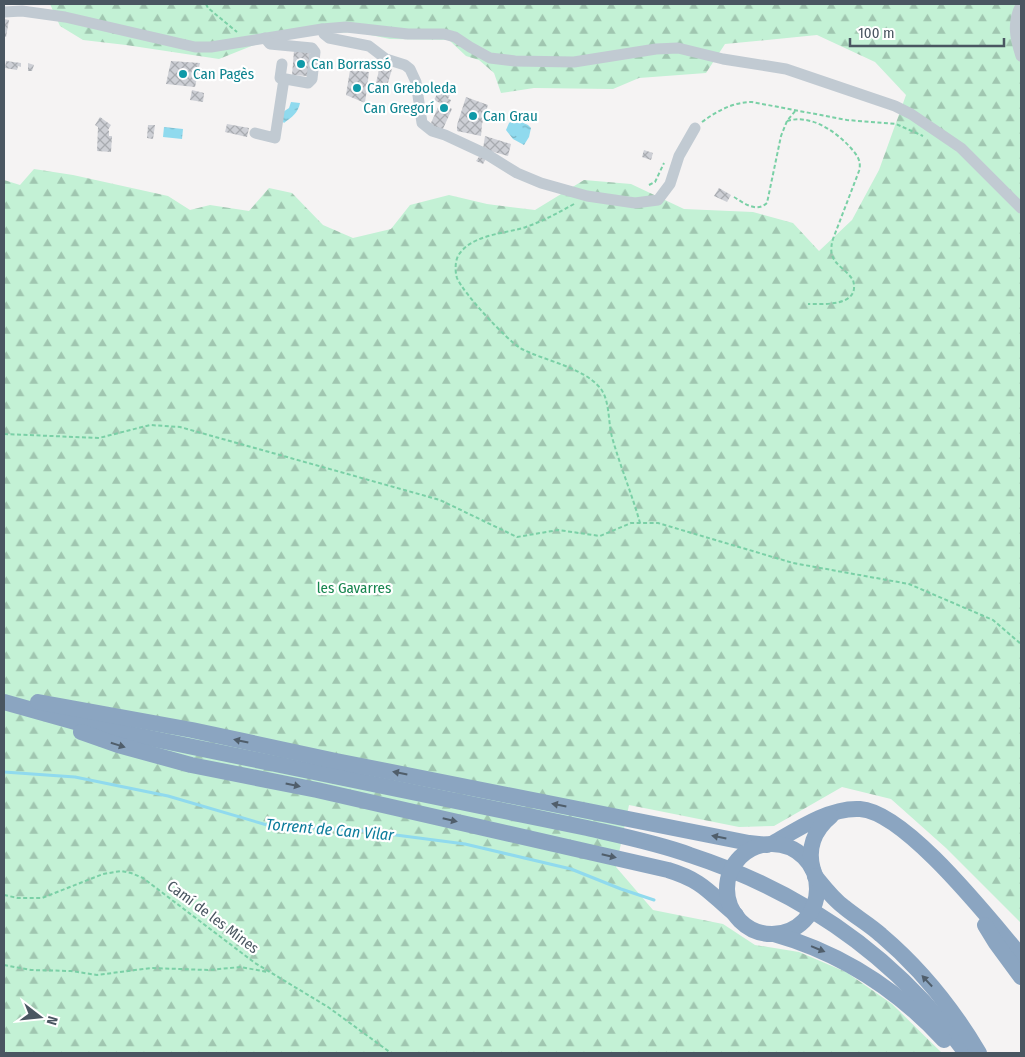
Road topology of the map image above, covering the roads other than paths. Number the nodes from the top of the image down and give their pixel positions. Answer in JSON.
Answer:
{"nodes":[{"id":1,"x":1021,"y":5,"type":"edge"},
{"id":2,"x":4,"y":12,"type":"edge"},
{"id":3,"x":322,"y":29,"type":"junction"},
{"id":4,"x":265,"y":38,"type":"junction"},
{"id":5,"x":1021,"y":56,"type":"edge"},
{"id":6,"x":282,"y":64,"type":"dead end"},
{"id":7,"x":284,"y":79,"type":"junction"},
{"id":8,"x":695,"y":128,"type":"road end"},
{"id":9,"x":254,"y":133,"type":"dead end"},
{"id":10,"x":1021,"y":208,"type":"edge"},
{"id":11,"x":4,"y":694,"type":"edge"},
{"id":12,"x":4,"y":702,"type":"edge"},
{"id":13,"x":41,"y":713,"type":"junction"},
{"id":14,"x":835,"y":813,"type":"junction"},
{"id":15,"x":769,"y":845,"type":"junction"},
{"id":16,"x":814,"y":874,"type":"junction"},
{"id":17,"x":964,"y":889,"type":"junction"},
{"id":18,"x":736,"y":916,"type":"junction"},
{"id":19,"x":988,"y":917,"type":"junction"},
{"id":20,"x":772,"y":934,"type":"junction"},
{"id":21,"x":1021,"y":945,"type":"edge"},
{"id":22,"x":1021,"y":956,"type":"edge"},
{"id":23,"x":1021,"y":977,"type":"edge"},
{"id":24,"x":956,"y":1053,"type":"edge"},
{"id":25,"x":966,"y":1053,"type":"edge"},
{"id":26,"x":980,"y":1053,"type":"edge"}],
"edges":[{"from":1,"to":5,"type":"street"},
{"from":2,"to":4,"type":"street"},
{"from":3,"to":4,"type":"street"},
{"from":3,"to":8,"type":"street"},
{"from":3,"to":10,"type":"street"},
{"from":4,"to":7,"type":"street"},
{"from":6,"to":7,"type":"street"},
{"from":7,"to":9,"type":"street"},
{"from":15,"to":11,"type":"highway","one_way":true},
{"from":12,"to":13,"type":"highway"},
{"from":13,"to":18,"type":"highway","one_way":true},
{"from":13,"to":25,"type":"highway"},
{"from":14,"to":15,"type":"highway"},
{"from":14,"to":16,"type":"highway"},
{"from":14,"to":17,"type":"highway"},
{"from":15,"to":16,"type":"highway"},
{"from":15,"to":18,"type":"highway"},
{"from":16,"to":20,"type":"highway"},
{"from":26,"to":16,"type":"highway","one_way":true},
{"from":17,"to":19,"type":"highway"},
{"from":17,"to":23,"type":"highway"},
{"from":18,"to":20,"type":"highway"},
{"from":19,"to":21,"type":"highway"},
{"from":19,"to":22,"type":"highway"},
{"from":20,"to":24,"type":"highway","one_way":true}]}
